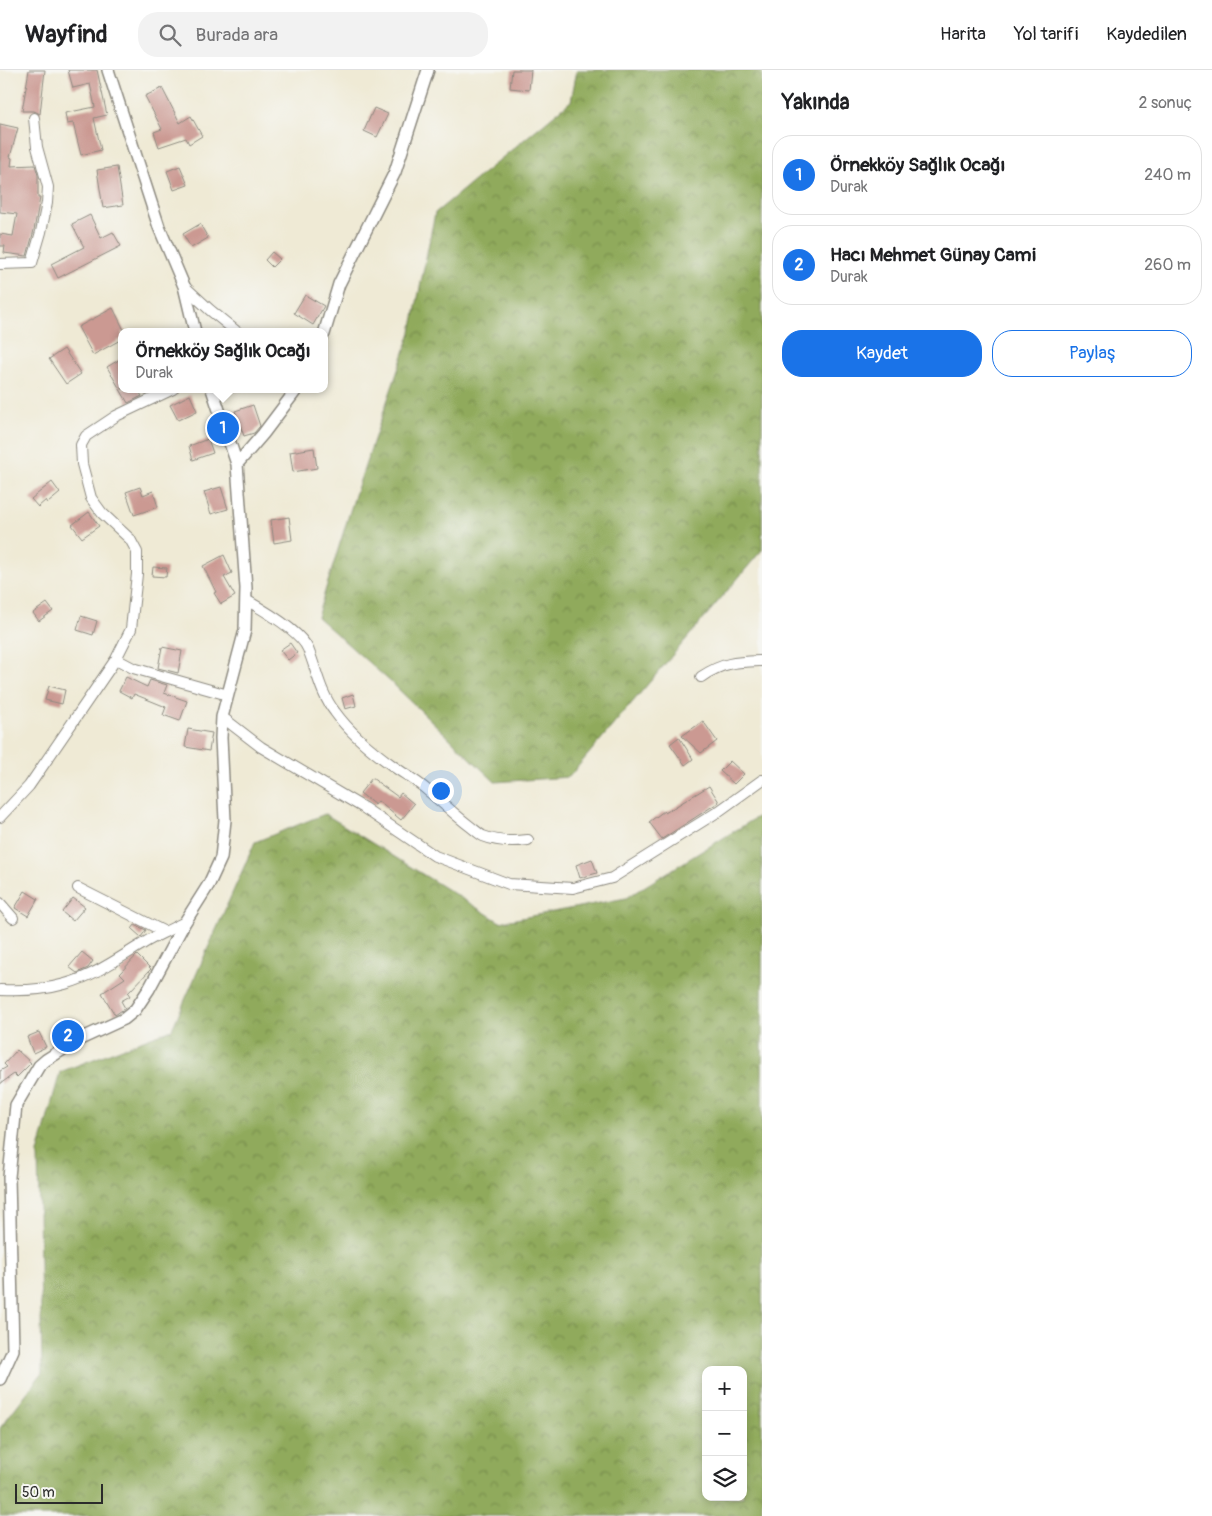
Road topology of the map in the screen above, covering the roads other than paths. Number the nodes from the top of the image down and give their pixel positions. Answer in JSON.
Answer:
{"nodes":[{"id":1,"x":108,"y":70,"type":"edge"},
{"id":2,"x":428,"y":70,"type":"edge"},
{"id":3,"x":34,"y":118,"type":"dead end"},
{"id":4,"x":0,"y":264,"type":"edge"},
{"id":5,"x":184,"y":286,"type":"junction"},
{"id":6,"x":194,"y":328,"type":"edge"},
{"id":7,"x":232,"y":328,"type":"edge"},
{"id":8,"x":326,"y":328,"type":"edge"},
{"id":9,"x":165,"y":393,"type":"edge"},
{"id":10,"x":213,"y":393,"type":"edge"},
{"id":11,"x":294,"y":393,"type":"edge"},
{"id":12,"x":237,"y":464,"type":"junction"},
{"id":13,"x":246,"y":600,"type":"junction"},
{"id":14,"x":116,"y":659,"type":"junction"},
{"id":15,"x":762,"y":661,"type":"edge"},
{"id":16,"x":701,"y":677,"type":"dead end"},
{"id":17,"x":228,"y":695,"type":"junction"},
{"id":18,"x":222,"y":717,"type":"junction"},
{"id":19,"x":762,"y":780,"type":"edge"},
{"id":20,"x":0,"y":818,"type":"edge"},
{"id":21,"x":528,"y":840,"type":"dead end"},
{"id":22,"x":78,"y":888,"type":"dead end"},
{"id":23,"x":0,"y":903,"type":"edge"},
{"id":24,"x":13,"y":918,"type":"dead end"},
{"id":25,"x":185,"y":922,"type":"junction"},
{"id":26,"x":165,"y":932,"type":"junction"},
{"id":27,"x":0,"y":990,"type":"edge"},
{"id":28,"x":0,"y":1379,"type":"edge"}],
"edges":[{"from":1,"to":5,"type":"street"},
{"from":2,"to":8,"type":"street"},
{"from":3,"to":4,"type":"street"},
{"from":5,"to":6,"type":"street"},
{"from":5,"to":7,"type":"street"},
{"from":9,"to":14,"type":"street"},
{"from":10,"to":12,"type":"street"},
{"from":11,"to":12,"type":"street"},
{"from":12,"to":13,"type":"street"},
{"from":13,"to":17,"type":"street"},
{"from":13,"to":21,"type":"street"},
{"from":14,"to":17,"type":"street"},
{"from":14,"to":20,"type":"street"},
{"from":15,"to":16,"type":"street"},
{"from":17,"to":18,"type":"street"},
{"from":18,"to":19,"type":"street"},
{"from":18,"to":25,"type":"street"},
{"from":22,"to":26,"type":"street"},
{"from":23,"to":24,"type":"street"},
{"from":25,"to":26,"type":"street"},
{"from":25,"to":28,"type":"street"},
{"from":26,"to":27,"type":"street"}]}
